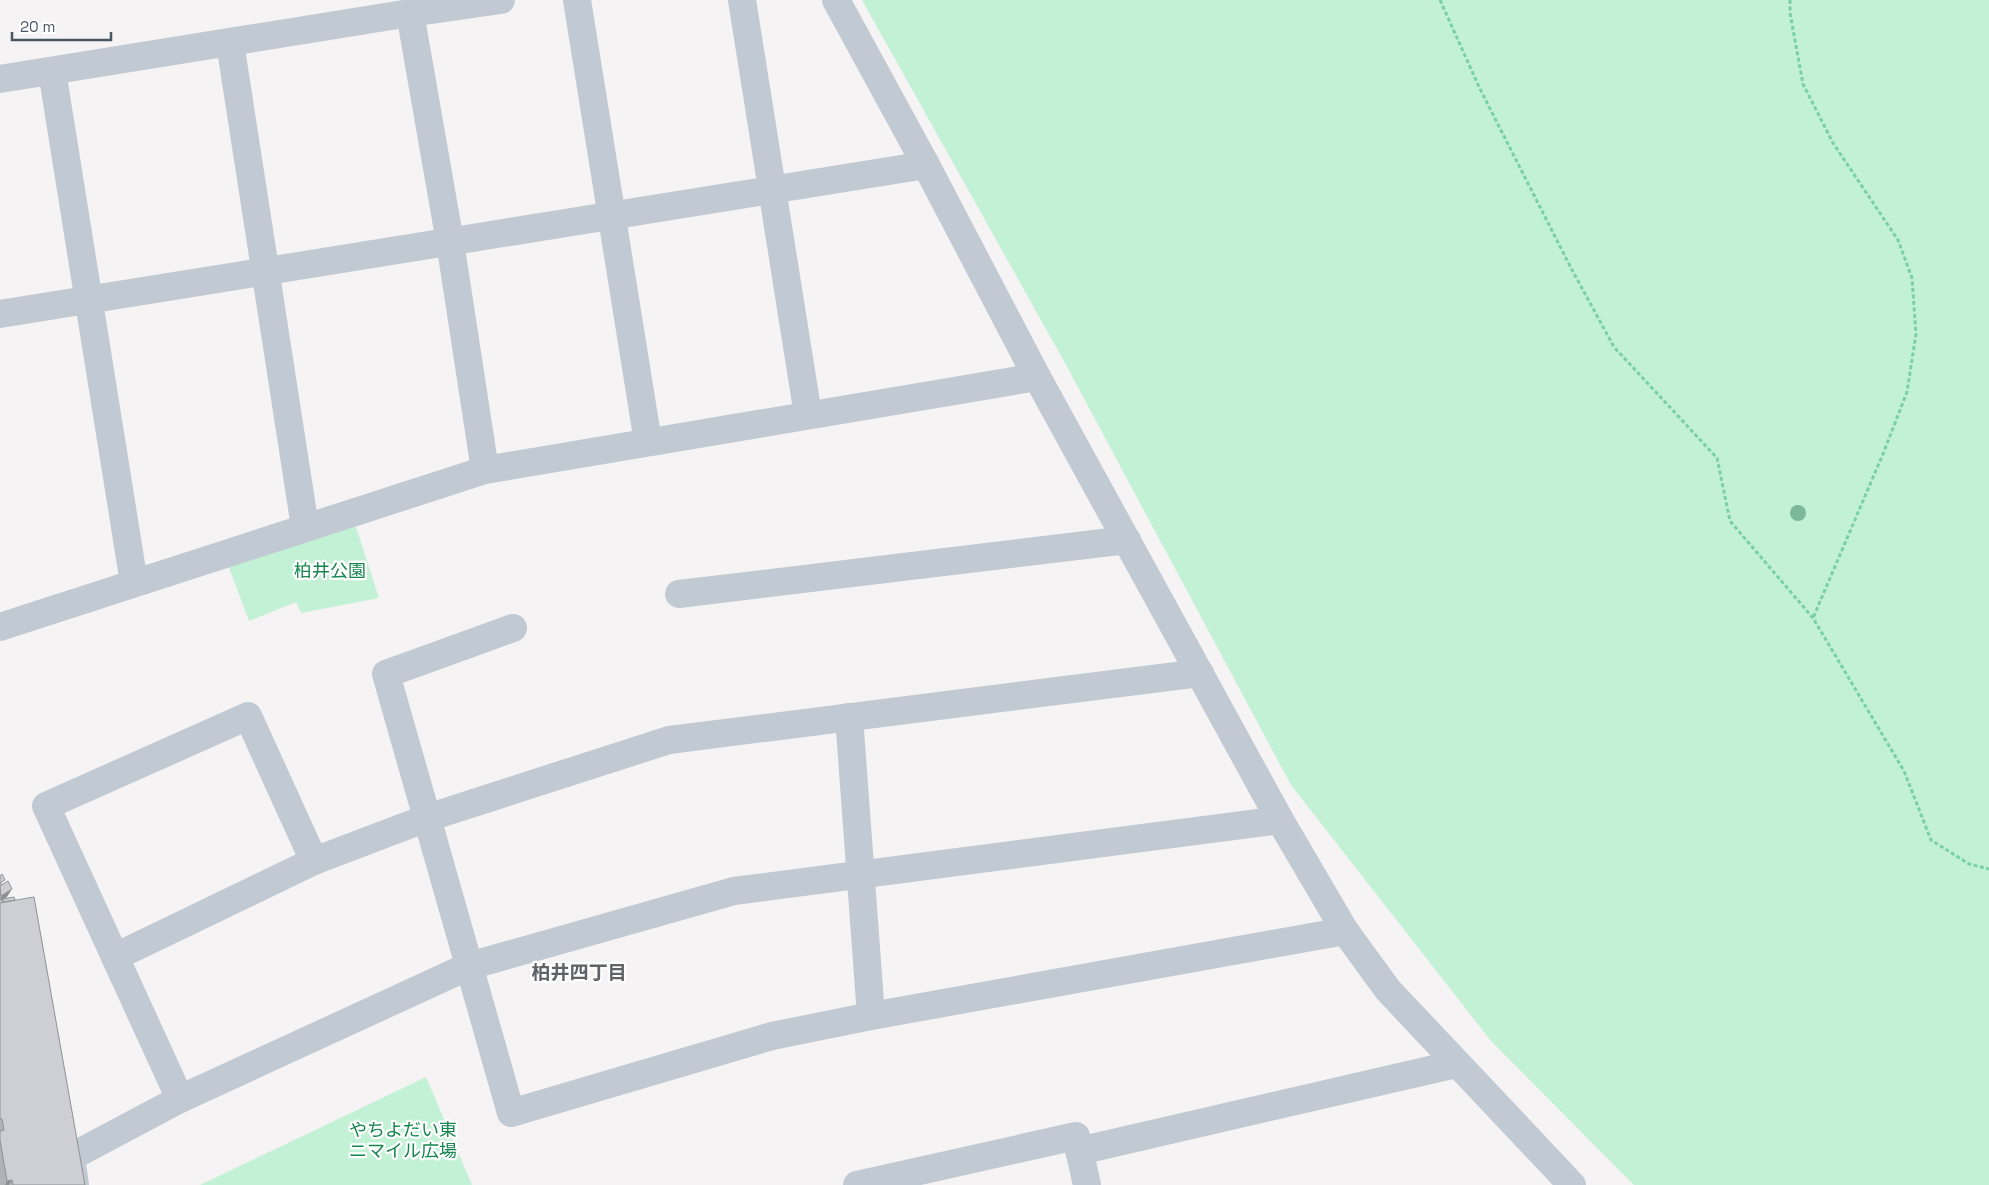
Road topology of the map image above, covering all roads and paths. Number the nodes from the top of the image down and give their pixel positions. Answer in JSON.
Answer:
{"nodes":[{"id":1,"x":501,"y":0,"type":"edge"},
{"id":2,"x":577,"y":0,"type":"edge"},
{"id":3,"x":742,"y":0,"type":"edge"},
{"id":4,"x":836,"y":0,"type":"edge"},
{"id":5,"x":1440,"y":0,"type":"edge"},
{"id":6,"x":1790,"y":0,"type":"edge"},
{"id":7,"x":410,"y":13,"type":"junction"},
{"id":8,"x":230,"y":43,"type":"junction"},
{"id":9,"x":52,"y":71,"type":"junction"},
{"id":10,"x":0,"y":79,"type":"edge"},
{"id":11,"x":926,"y":165,"type":"junction"},
{"id":12,"x":772,"y":190,"type":"junction"},
{"id":13,"x":612,"y":216,"type":"junction"},
{"id":14,"x":450,"y":242,"type":"junction"},
{"id":15,"x":265,"y":271,"type":"junction"},
{"id":16,"x":89,"y":300,"type":"junction"},
{"id":17,"x":0,"y":314,"type":"edge"},
{"id":18,"x":1037,"y":376,"type":"junction"},
{"id":19,"x":808,"y":415,"type":"junction"},
{"id":20,"x":648,"y":442,"type":"junction"},
{"id":21,"x":485,"y":470,"type":"junction"},
{"id":22,"x":305,"y":527,"type":"junction"},
{"id":23,"x":1127,"y":540,"type":"junction"},
{"id":24,"x":134,"y":583,"type":"junction"},
{"id":25,"x":679,"y":594,"type":"dead end"},
{"id":26,"x":1813,"y":618,"type":"junction"},
{"id":27,"x":0,"y":627,"type":"edge"},
{"id":28,"x":513,"y":628,"type":"dead end"},
{"id":29,"x":1200,"y":674,"type":"junction"},
{"id":30,"x":849,"y":718,"type":"junction"},
{"id":31,"x":427,"y":818,"type":"junction"},
{"id":32,"x":1280,"y":820,"type":"junction"},
{"id":33,"x":314,"y":861,"type":"junction"},
{"id":34,"x":1989,"y":870,"type":"edge"},
{"id":35,"x":860,"y":874,"type":"junction"},
{"id":36,"x":1344,"y":931,"type":"junction"},
{"id":37,"x":114,"y":957,"type":"junction"},
{"id":38,"x":469,"y":966,"type":"junction"},
{"id":39,"x":871,"y":1016,"type":"junction"},
{"id":40,"x":1456,"y":1064,"type":"junction"},
{"id":41,"x":180,"y":1099,"type":"junction"},
{"id":42,"x":1079,"y":1152,"type":"junction"},
{"id":43,"x":76,"y":1185,"type":"edge"},
{"id":44,"x":857,"y":1185,"type":"edge"},
{"id":45,"x":1087,"y":1185,"type":"edge"},
{"id":46,"x":1572,"y":1185,"type":"edge"}],
"edges":[{"from":1,"to":7,"type":"street"},
{"from":2,"to":13,"type":"street"},
{"from":3,"to":12,"type":"street"},
{"from":4,"to":11,"type":"street"},
{"from":5,"to":26,"type":"path"},
{"from":6,"to":26,"type":"path"},
{"from":7,"to":8,"type":"street"},
{"from":7,"to":14,"type":"street"},
{"from":8,"to":9,"type":"street"},
{"from":8,"to":15,"type":"street"},
{"from":9,"to":10,"type":"street"},
{"from":9,"to":16,"type":"street"},
{"from":11,"to":12,"type":"street"},
{"from":11,"to":18,"type":"street"},
{"from":12,"to":13,"type":"street"},
{"from":12,"to":19,"type":"street"},
{"from":13,"to":14,"type":"street"},
{"from":13,"to":20,"type":"street"},
{"from":14,"to":15,"type":"street"},
{"from":14,"to":21,"type":"street"},
{"from":15,"to":16,"type":"street"},
{"from":15,"to":22,"type":"street"},
{"from":16,"to":17,"type":"street"},
{"from":16,"to":24,"type":"street"},
{"from":18,"to":19,"type":"street"},
{"from":18,"to":23,"type":"street"},
{"from":19,"to":20,"type":"street"},
{"from":20,"to":21,"type":"street"},
{"from":21,"to":22,"type":"street"},
{"from":22,"to":24,"type":"street"},
{"from":23,"to":25,"type":"street"},
{"from":23,"to":29,"type":"street"},
{"from":24,"to":27,"type":"street"},
{"from":26,"to":34,"type":"path"},
{"from":28,"to":31,"type":"street"},
{"from":29,"to":30,"type":"street"},
{"from":29,"to":32,"type":"street"},
{"from":30,"to":31,"type":"street"},
{"from":30,"to":35,"type":"street"},
{"from":31,"to":33,"type":"street"},
{"from":31,"to":38,"type":"street"},
{"from":32,"to":35,"type":"street"},
{"from":32,"to":36,"type":"street"},
{"from":33,"to":37,"type":"street"},
{"from":33,"to":37,"type":"street"},
{"from":35,"to":38,"type":"street"},
{"from":35,"to":39,"type":"street"},
{"from":36,"to":39,"type":"street"},
{"from":36,"to":40,"type":"street"},
{"from":37,"to":41,"type":"street"},
{"from":38,"to":39,"type":"street"},
{"from":38,"to":41,"type":"street"},
{"from":40,"to":42,"type":"street"},
{"from":40,"to":46,"type":"street"},
{"from":41,"to":43,"type":"street"},
{"from":42,"to":44,"type":"street"},
{"from":42,"to":45,"type":"street"}]}
